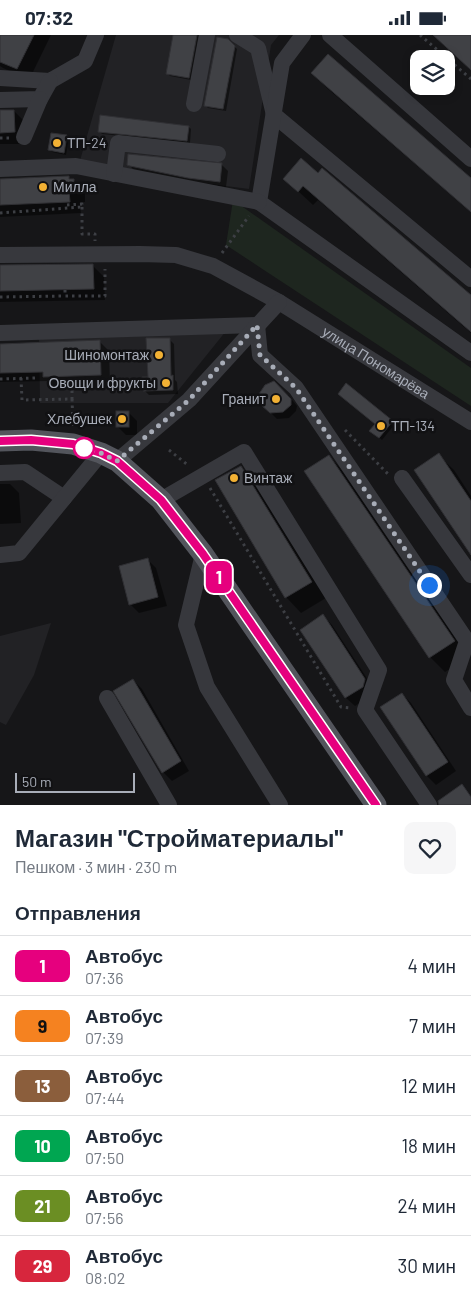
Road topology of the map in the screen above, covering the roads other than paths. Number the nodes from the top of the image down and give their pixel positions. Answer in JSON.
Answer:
{"nodes":[{"id":1,"x":96,"y":35,"type":"edge"},
{"id":2,"x":207,"y":35,"type":"edge"},
{"id":3,"x":237,"y":35,"type":"edge"},
{"id":4,"x":303,"y":35,"type":"edge"},
{"id":5,"x":330,"y":35,"type":"edge"},
{"id":6,"x":0,"y":78,"type":"edge"},
{"id":7,"x":50,"y":81,"type":"junction"},
{"id":8,"x":40,"y":99,"type":"junction"},
{"id":9,"x":0,"y":100,"type":"edge"},
{"id":10,"x":194,"y":104,"type":"dead end"},
{"id":11,"x":274,"y":115,"type":"junction"},
{"id":12,"x":24,"y":137,"type":"dead end"},
{"id":13,"x":218,"y":154,"type":"dead end"},
{"id":14,"x":471,"y":159,"type":"edge"},
{"id":15,"x":0,"y":169,"type":"edge"},
{"id":16,"x":114,"y":174,"type":"junction"},
{"id":17,"x":259,"y":202,"type":"junction"},
{"id":18,"x":0,"y":255,"type":"edge"},
{"id":19,"x":471,"y":279,"type":"edge"},
{"id":20,"x":279,"y":302,"type":"junction"},
{"id":21,"x":257,"y":325,"type":"junction"},
{"id":22,"x":0,"y":333,"type":"edge"},
{"id":23,"x":471,"y":353,"type":"edge"},
{"id":24,"x":471,"y":422,"type":"edge"},
{"id":25,"x":0,"y":441,"type":"edge"},
{"id":26,"x":109,"y":457,"type":"junction"},
{"id":27,"x":0,"y":473,"type":"edge"},
{"id":28,"x":402,"y":478,"type":"road end"},
{"id":29,"x":64,"y":498,"type":"junction"},
{"id":30,"x":161,"y":500,"type":"junction"},
{"id":31,"x":203,"y":554,"type":"junction"},
{"id":32,"x":0,"y":555,"type":"edge"},
{"id":33,"x":471,"y":575,"type":"edge"},
{"id":34,"x":107,"y":698,"type":"dead end"},
{"id":35,"x":471,"y":708,"type":"edge"},
{"id":36,"x":169,"y":805,"type":"edge"},
{"id":37,"x":280,"y":805,"type":"edge"},
{"id":38,"x":376,"y":805,"type":"edge"},
{"id":39,"x":429,"y":805,"type":"edge"}],
"edges":[{"from":1,"to":7,"type":"street"},
{"from":2,"to":10,"type":"street"},
{"from":3,"to":11,"type":"street"},
{"from":4,"to":11,"type":"street"},
{"from":5,"to":14,"type":"street"},
{"from":6,"to":7,"type":"street"},
{"from":7,"to":8,"type":"street"},
{"from":8,"to":9,"type":"street"},
{"from":8,"to":12,"type":"street"},
{"from":11,"to":17,"type":"street"},
{"from":11,"to":19,"type":"street"},
{"from":13,"to":16,"type":"street"},
{"from":15,"to":16,"type":"street"},
{"from":16,"to":17,"type":"street"},
{"from":17,"to":23,"type":"street"},
{"from":18,"to":20,"type":"street","name":"улица Пономарёва"},
{"from":20,"to":21,"type":"street"},
{"from":20,"to":24,"type":"street","name":"улица Пономарёва"},
{"from":21,"to":22,"type":"street"},
{"from":21,"to":26,"type":"street"},
{"from":21,"to":35,"type":"street"},
{"from":25,"to":26,"type":"main road"},
{"from":26,"to":29,"type":"street"},
{"from":26,"to":30,"type":"main road"},
{"from":27,"to":29,"type":"street"},
{"from":28,"to":33,"type":"street"},
{"from":29,"to":32,"type":"street"},
{"from":30,"to":31,"type":"main road"},
{"from":30,"to":39,"type":"street"},
{"from":31,"to":37,"type":"street"},
{"from":31,"to":38,"type":"main road"},
{"from":34,"to":36,"type":"street"}]}
